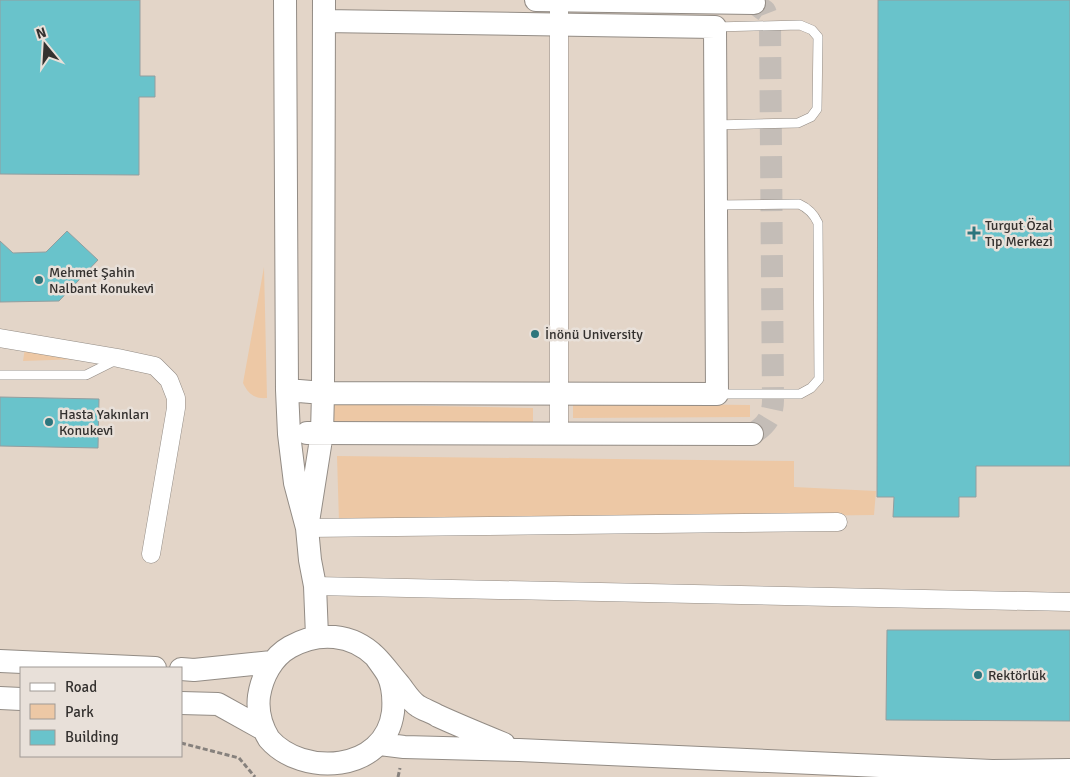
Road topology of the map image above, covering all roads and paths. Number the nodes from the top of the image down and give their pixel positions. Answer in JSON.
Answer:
{"nodes":[{"id":1,"x":285,"y":0,"type":"edge"},
{"id":2,"x":536,"y":0,"type":"edge"},
{"id":3,"x":559,"y":0,"type":"edge"},
{"id":4,"x":754,"y":3,"type":"dead end"},
{"id":5,"x":324,"y":11,"type":"edge"},
{"id":6,"x":559,"y":25,"type":"junction"},
{"id":7,"x":715,"y":27,"type":"junction"},
{"id":8,"x":715,"y":125,"type":"junction"},
{"id":9,"x":716,"y":205,"type":"junction"},
{"id":10,"x":0,"y":338,"type":"edge"},
{"id":11,"x":118,"y":358,"type":"junction"},
{"id":12,"x":0,"y":375,"type":"edge"},
{"id":13,"x":287,"y":390,"type":"junction"},
{"id":14,"x":324,"y":392,"type":"junction"},
{"id":15,"x":559,"y":393,"type":"junction"},
{"id":16,"x":716,"y":394,"type":"junction"},
{"id":17,"x":322,"y":433,"type":"junction"},
{"id":18,"x":559,"y":433,"type":"junction"},
{"id":19,"x":289,"y":434,"type":"junction"},
{"id":20,"x":752,"y":434,"type":"tunnel mouth"},
{"id":21,"x":838,"y":522,"type":"dead end"},
{"id":22,"x":308,"y":528,"type":"junction"},
{"id":23,"x":151,"y":554,"type":"dead end"},
{"id":24,"x":315,"y":586,"type":"junction"},
{"id":25,"x":1070,"y":602,"type":"edge"},
{"id":26,"x":317,"y":636,"type":"junction"},
{"id":27,"x":375,"y":656,"type":"junction"},
{"id":28,"x":0,"y":661,"type":"edge"},
{"id":29,"x":272,"y":662,"type":"junction"},
{"id":30,"x":133,"y":667,"type":"edge"},
{"id":31,"x":182,"y":669,"type":"edge"},
{"id":32,"x":0,"y":698,"type":"edge"},
{"id":33,"x":20,"y":699,"type":"edge"},
{"id":34,"x":182,"y":703,"type":"edge"},
{"id":35,"x":263,"y":729,"type":"junction"},
{"id":36,"x":182,"y":743,"type":"edge"},
{"id":37,"x":519,"y":750,"type":"junction"},
{"id":38,"x":371,"y":760,"type":"edge"},
{"id":39,"x":1070,"y":770,"type":"edge"},
{"id":40,"x":314,"y":774,"type":"edge"},
{"id":41,"x":997,"y":774,"type":"edge"},
{"id":42,"x":255,"y":777,"type":"edge"}],
"edges":[{"from":1,"to":13,"type":"street"},
{"from":2,"to":3,"type":"street"},
{"from":3,"to":4,"type":"street"},
{"from":3,"to":6,"type":"street"},
{"from":5,"to":6,"type":"street"},
{"from":5,"to":14,"type":"street"},
{"from":6,"to":7,"type":"street"},
{"from":6,"to":15,"type":"street"},
{"from":7,"to":8,"type":"street"},
{"from":7,"to":8,"type":"lane"},
{"from":8,"to":9,"type":"street"},
{"from":9,"to":16,"type":"street"},
{"from":9,"to":16,"type":"lane"},
{"from":10,"to":11,"type":"street"},
{"from":11,"to":12,"type":"lane"},
{"from":11,"to":23,"type":"street"},
{"from":13,"to":14,"type":"street"},
{"from":13,"to":19,"type":"street"},
{"from":14,"to":15,"type":"street"},
{"from":14,"to":17,"type":"street"},
{"from":15,"to":16,"type":"street"},
{"from":15,"to":18,"type":"street"},
{"from":17,"to":18,"type":"street"},
{"from":17,"to":19,"type":"street"},
{"from":17,"to":22,"type":"street"},
{"from":18,"to":20,"type":"street"},
{"from":19,"to":22,"type":"street"},
{"from":21,"to":22,"type":"street"},
{"from":22,"to":24,"type":"street"},
{"from":24,"to":25,"type":"street"},
{"from":24,"to":26,"type":"street"},
{"from":26,"to":27,"type":"street"},
{"from":26,"to":29,"type":"street"},
{"from":27,"to":37,"type":"street"},
{"from":27,"to":38,"type":"street"},
{"from":28,"to":30,"type":"street"},
{"from":29,"to":31,"type":"street"},
{"from":29,"to":35,"type":"street"},
{"from":32,"to":33,"type":"street"},
{"from":34,"to":35,"type":"street"},
{"from":35,"to":40,"type":"street"},
{"from":36,"to":42,"type":"path"},
{"from":37,"to":38,"type":"street"},
{"from":37,"to":41,"type":"street"},
{"from":38,"to":40,"type":"street"},
{"from":39,"to":41,"type":"street"}]}
